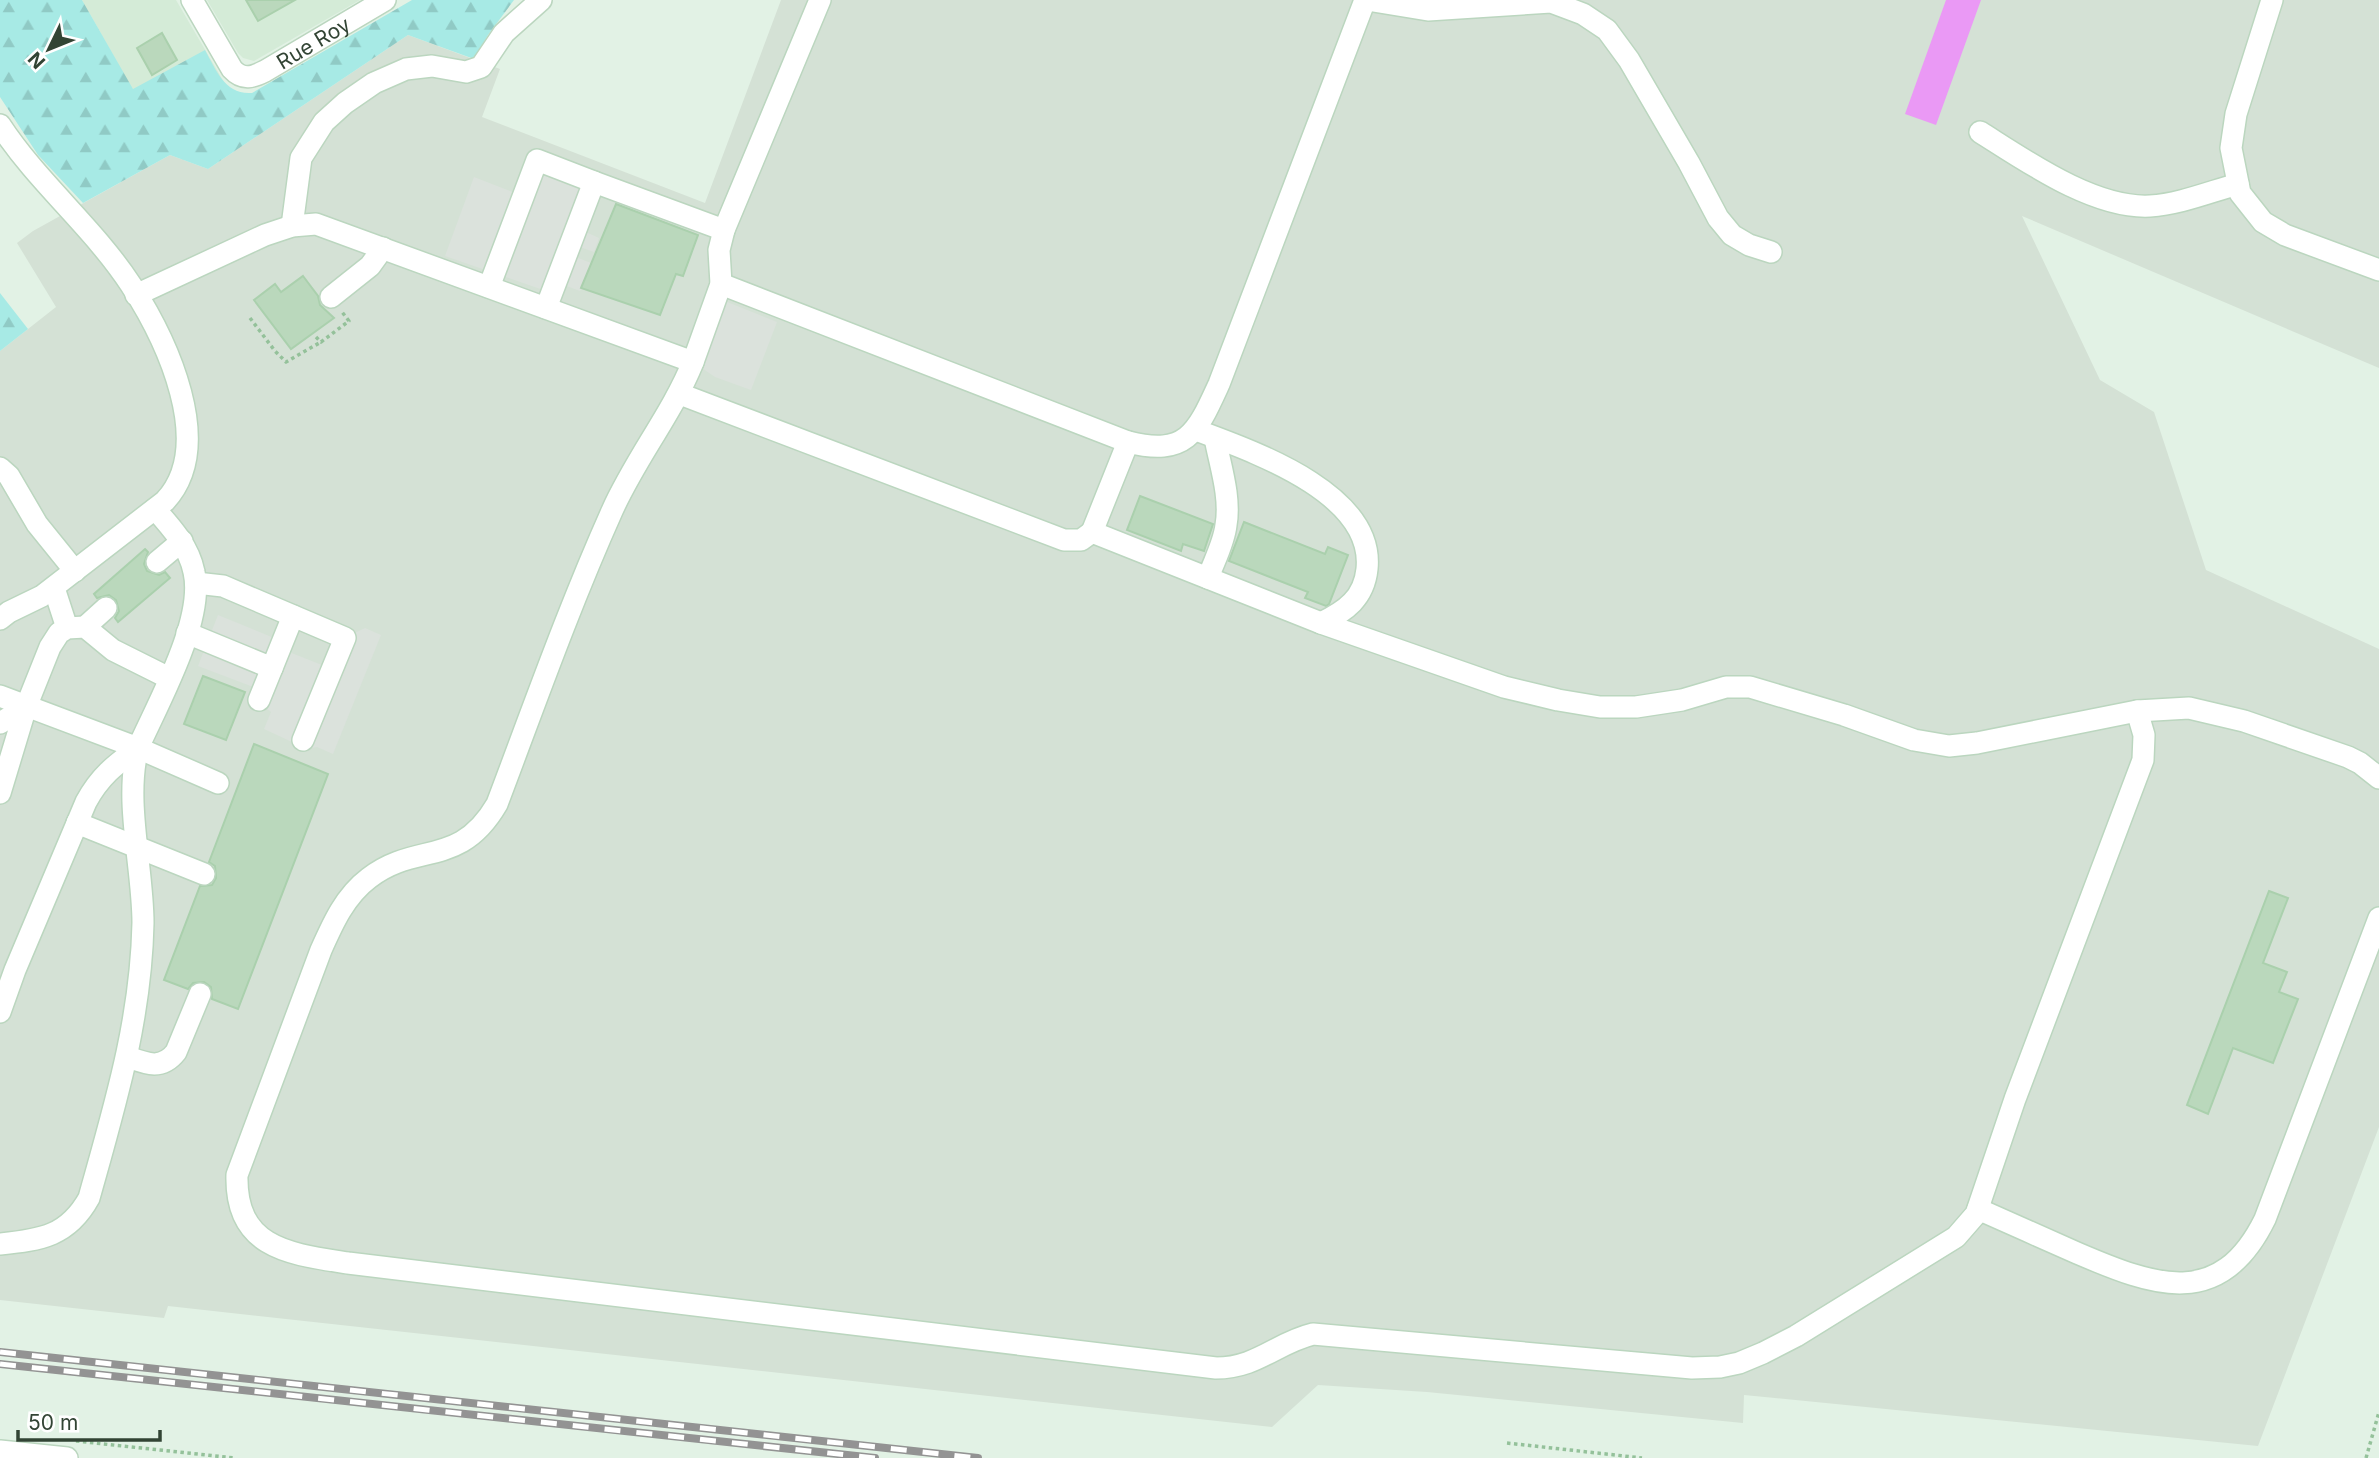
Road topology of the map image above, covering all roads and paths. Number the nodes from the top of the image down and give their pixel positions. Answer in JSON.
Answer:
{"nodes":[{"id":1,"x":192,"y":0,"type":"edge"},
{"id":2,"x":385,"y":0,"type":"edge"},
{"id":3,"x":541,"y":0,"type":"edge"},
{"id":4,"x":820,"y":0,"type":"edge"},
{"id":5,"x":1366,"y":0,"type":"edge"},
{"id":6,"x":2272,"y":0,"type":"edge"},
{"id":7,"x":1572,"y":4,"type":"edge"},
{"id":8,"x":0,"y":125,"type":"edge"},
{"id":9,"x":1980,"y":132,"type":"dead end"},
{"id":10,"x":8,"y":155,"type":"edge"},
{"id":11,"x":594,"y":182,"type":"junction"},
{"id":12,"x":2238,"y":184,"type":"junction"},
{"id":13,"x":292,"y":226,"type":"junction"},
{"id":14,"x":724,"y":230,"type":"junction"},
{"id":15,"x":383,"y":247,"type":"junction"},
{"id":16,"x":1771,"y":252,"type":"dead end"},
{"id":17,"x":2379,"y":270,"type":"edge"},
{"id":18,"x":721,"y":284,"type":"junction"},
{"id":19,"x":489,"y":287,"type":"junction"},
{"id":20,"x":136,"y":295,"type":"junction"},
{"id":21,"x":331,"y":297,"type":"dead end"},
{"id":22,"x":546,"y":308,"type":"junction"},
{"id":23,"x":250,"y":318,"type":"dead end"},
{"id":24,"x":349,"y":321,"type":"dead end"},
{"id":25,"x":316,"y":337,"type":"dead end"},
{"id":26,"x":321,"y":342,"type":"junction"},
{"id":27,"x":693,"y":362,"type":"junction"},
{"id":28,"x":680,"y":394,"type":"junction"},
{"id":29,"x":1205,"y":434,"type":"junction"},
{"id":30,"x":1128,"y":442,"type":"junction"},
{"id":31,"x":0,"y":468,"type":"edge"},
{"id":32,"x":155,"y":509,"type":"junction"},
{"id":33,"x":1092,"y":532,"type":"junction"},
{"id":34,"x":182,"y":541,"type":"junction"},
{"id":35,"x":157,"y":562,"type":"dead end"},
{"id":36,"x":75,"y":571,"type":"junction"},
{"id":37,"x":1208,"y":578,"type":"junction"},
{"id":38,"x":196,"y":583,"type":"junction"},
{"id":39,"x":54,"y":588,"type":"junction"},
{"id":40,"x":106,"y":608,"type":"dead end"},
{"id":41,"x":293,"y":616,"type":"junction"},
{"id":42,"x":0,"y":619,"type":"edge"},
{"id":43,"x":1321,"y":623,"type":"junction"},
{"id":44,"x":76,"y":627,"type":"junction"},
{"id":45,"x":187,"y":633,"type":"junction"},
{"id":46,"x":272,"y":667,"type":"junction"},
{"id":47,"x":169,"y":678,"type":"junction"},
{"id":48,"x":0,"y":696,"type":"edge"},
{"id":49,"x":259,"y":700,"type":"dead end"},
{"id":50,"x":26,"y":706,"type":"junction"},
{"id":51,"x":2137,"y":711,"type":"junction"},
{"id":52,"x":0,"y":723,"type":"edge"},
{"id":53,"x":303,"y":740,"type":"dead end"},
{"id":54,"x":138,"y":748,"type":"junction"},
{"id":55,"x":2379,"y":778,"type":"edge"},
{"id":56,"x":218,"y":783,"type":"dead end"},
{"id":57,"x":0,"y":793,"type":"edge"},
{"id":58,"x":77,"y":823,"type":"junction"},
{"id":59,"x":138,"y":848,"type":"junction"},
{"id":60,"x":204,"y":874,"type":"dead end"},
{"id":61,"x":2379,"y":918,"type":"edge"},
{"id":62,"x":200,"y":994,"type":"dead end"},
{"id":63,"x":0,"y":1012,"type":"edge"},
{"id":64,"x":128,"y":1057,"type":"junction"},
{"id":65,"x":1978,"y":1209,"type":"junction"},
{"id":66,"x":0,"y":1244,"type":"edge"},
{"id":67,"x":2379,"y":1412,"type":"edge"},
{"id":68,"x":1507,"y":1443,"type":"dead end"},
{"id":69,"x":68,"y":1449,"type":"edge"},
{"id":70,"x":0,"y":1451,"type":"edge"},
{"id":71,"x":218,"y":1457,"type":"edge"},
{"id":72,"x":234,"y":1458,"type":"edge"},
{"id":73,"x":1642,"y":1458,"type":"edge"},
{"id":74,"x":2366,"y":1458,"type":"edge"}],
"edges":[{"from":1,"to":2,"type":"street","name":"Rue Roy"},
{"from":3,"to":13,"type":"street"},
{"from":4,"to":14,"type":"street"},
{"from":5,"to":7,"type":"street"},
{"from":5,"to":29,"type":"street"},
{"from":6,"to":12,"type":"street"},
{"from":7,"to":16,"type":"street"},
{"from":8,"to":10,"type":"street"},
{"from":9,"to":12,"type":"street"},
{"from":10,"to":20,"type":"street"},
{"from":11,"to":14,"type":"street"},
{"from":11,"to":19,"type":"street"},
{"from":11,"to":22,"type":"street"},
{"from":12,"to":17,"type":"street"},
{"from":13,"to":15,"type":"street"},
{"from":13,"to":20,"type":"street"},
{"from":14,"to":18,"type":"street"},
{"from":15,"to":19,"type":"street"},
{"from":15,"to":21,"type":"street"},
{"from":18,"to":27,"type":"street"},
{"from":18,"to":30,"type":"street"},
{"from":19,"to":22,"type":"street"},
{"from":20,"to":32,"type":"street"},
{"from":22,"to":27,"type":"street"},
{"from":23,"to":26,"type":"path"},
{"from":24,"to":26,"type":"path"},
{"from":25,"to":26,"type":"path"},
{"from":27,"to":28,"type":"street"},
{"from":28,"to":33,"type":"street"},
{"from":28,"to":65,"type":"street"},
{"from":29,"to":30,"type":"street"},
{"from":29,"to":37,"type":"street"},
{"from":29,"to":43,"type":"street"},
{"from":30,"to":33,"type":"street"},
{"from":31,"to":36,"type":"street"},
{"from":32,"to":34,"type":"street"},
{"from":32,"to":36,"type":"street"},
{"from":33,"to":37,"type":"street"},
{"from":34,"to":35,"type":"street"},
{"from":34,"to":38,"type":"street"},
{"from":36,"to":39,"type":"street"},
{"from":37,"to":43,"type":"street"},
{"from":38,"to":41,"type":"street"},
{"from":38,"to":45,"type":"street"},
{"from":39,"to":42,"type":"street"},
{"from":39,"to":44,"type":"street"},
{"from":40,"to":44,"type":"street"},
{"from":41,"to":46,"type":"street"},
{"from":41,"to":53,"type":"street"},
{"from":43,"to":51,"type":"street"},
{"from":44,"to":47,"type":"street"},
{"from":44,"to":50,"type":"street"},
{"from":45,"to":46,"type":"street"},
{"from":45,"to":47,"type":"street"},
{"from":46,"to":49,"type":"street"},
{"from":47,"to":54,"type":"street"},
{"from":48,"to":50,"type":"street"},
{"from":50,"to":52,"type":"street"},
{"from":50,"to":54,"type":"street"},
{"from":50,"to":57,"type":"street"},
{"from":51,"to":55,"type":"street"},
{"from":51,"to":65,"type":"street"},
{"from":54,"to":56,"type":"street"},
{"from":54,"to":58,"type":"street"},
{"from":54,"to":59,"type":"street"},
{"from":58,"to":59,"type":"street"},
{"from":58,"to":63,"type":"street"},
{"from":59,"to":60,"type":"street"},
{"from":59,"to":64,"type":"street"},
{"from":61,"to":65,"type":"street"},
{"from":62,"to":64,"type":"street"},
{"from":64,"to":66,"type":"street"},
{"from":67,"to":74,"type":"path"},
{"from":68,"to":73,"type":"path"},
{"from":69,"to":70,"type":"street"},
{"from":69,"to":71,"type":"path"},
{"from":71,"to":72,"type":"path"}]}
